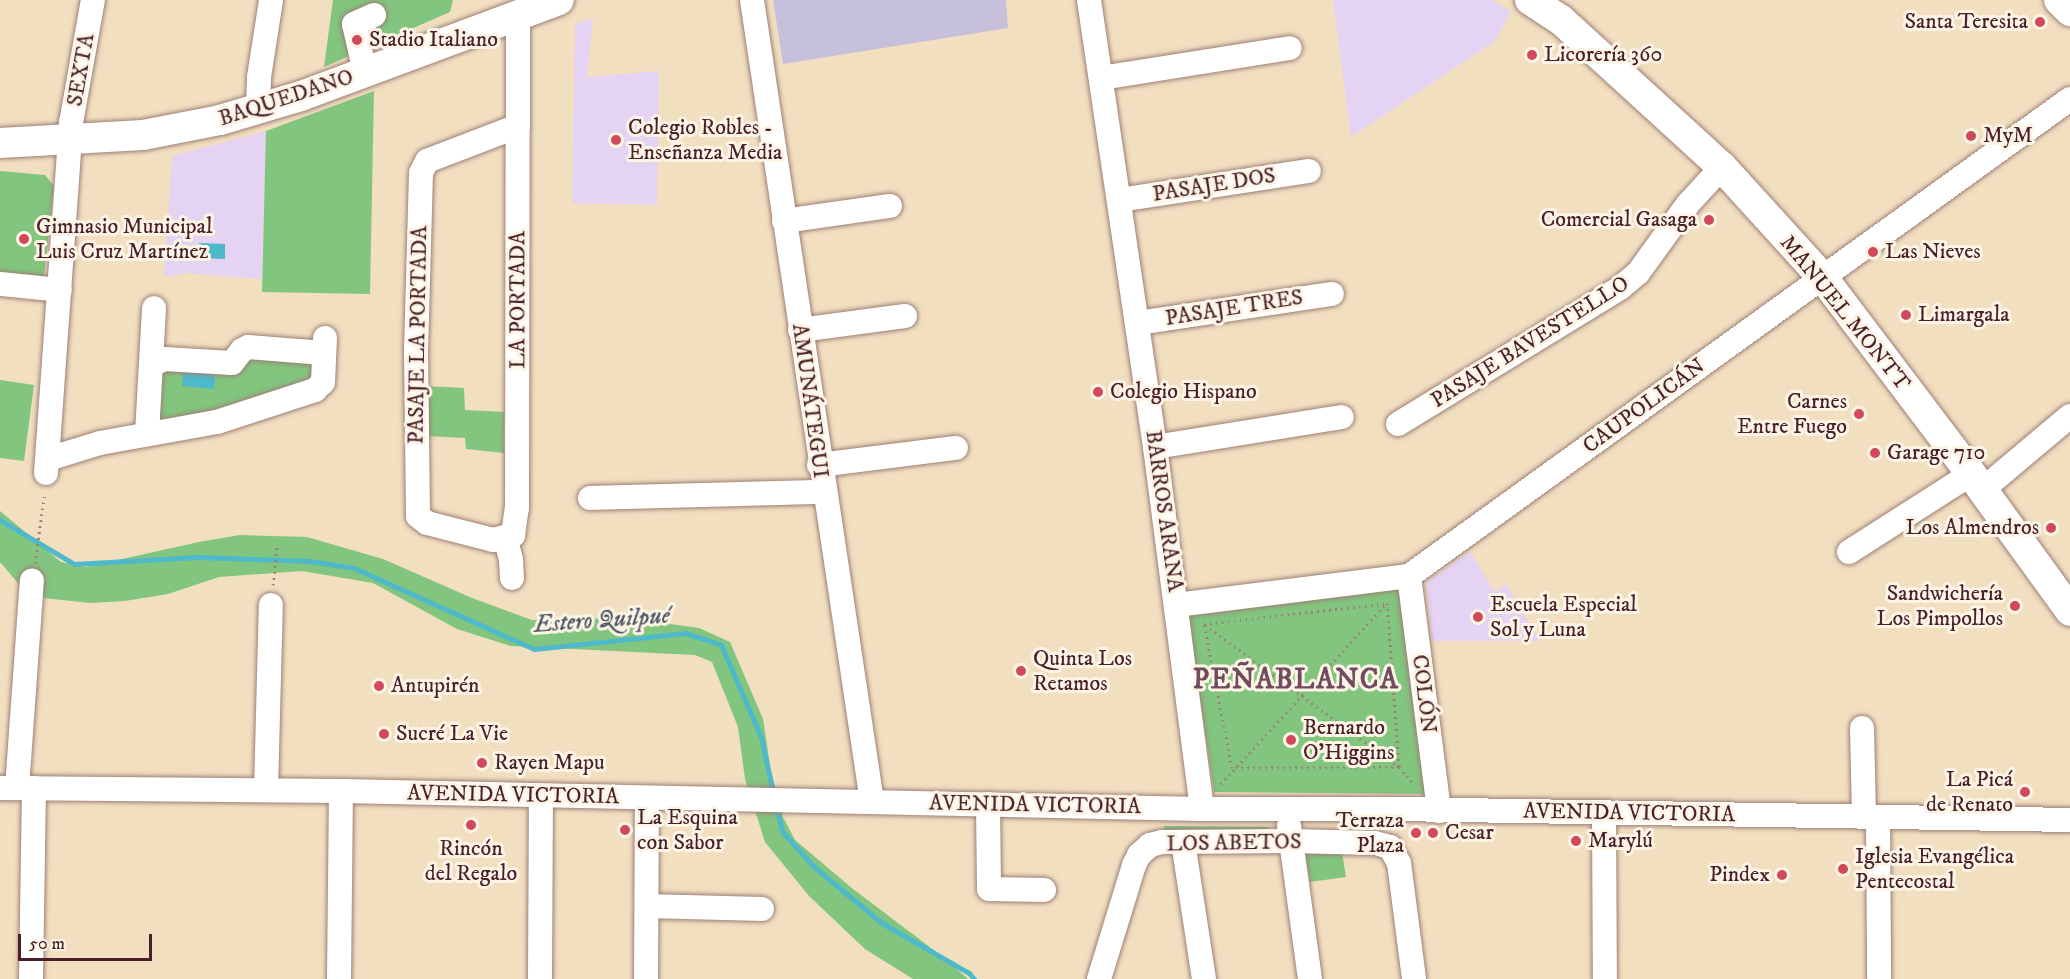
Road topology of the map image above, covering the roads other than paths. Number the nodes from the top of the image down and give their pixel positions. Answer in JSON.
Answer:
{"nodes":[{"id":1,"x":93,"y":0,"type":"edge"},
{"id":2,"x":271,"y":0,"type":"edge"},
{"id":3,"x":752,"y":0,"type":"edge"},
{"id":4,"x":1089,"y":0,"type":"edge"},
{"id":5,"x":1530,"y":0,"type":"edge"},
{"id":6,"x":2059,"y":0,"type":"edge"},
{"id":7,"x":546,"y":4,"type":"edge"},
{"id":8,"x":2070,"y":11,"type":"edge"},
{"id":9,"x":374,"y":15,"type":"dead end"},
{"id":10,"x":1290,"y":48,"type":"dead end"},
{"id":11,"x":365,"y":72,"type":"junction"},
{"id":12,"x":1101,"y":78,"type":"junction"},
{"id":13,"x":2070,"y":99,"type":"edge"},
{"id":14,"x":258,"y":108,"type":"junction"},
{"id":15,"x":518,"y":126,"type":"junction"},
{"id":16,"x":70,"y":141,"type":"junction"},
{"id":17,"x":0,"y":143,"type":"edge"},
{"id":18,"x":1722,"y":167,"type":"junction"},
{"id":19,"x":1309,"y":171,"type":"dead end"},
{"id":20,"x":1119,"y":200,"type":"junction"},
{"id":21,"x":890,"y":206,"type":"dead end"},
{"id":22,"x":784,"y":221,"type":"junction"},
{"id":23,"x":1823,"y":278,"type":"junction"},
{"id":24,"x":0,"y":284,"type":"edge"},
{"id":25,"x":60,"y":290,"type":"junction"},
{"id":26,"x":1332,"y":294,"type":"dead end"},
{"id":27,"x":154,"y":308,"type":"dead end"},
{"id":28,"x":905,"y":316,"type":"dead end"},
{"id":29,"x":1137,"y":323,"type":"junction"},
{"id":30,"x":800,"y":330,"type":"junction"},
{"id":31,"x":153,"y":364,"type":"junction"},
{"id":32,"x":2070,"y":416,"type":"edge"},
{"id":33,"x":1342,"y":417,"type":"dead end"},
{"id":34,"x":1398,"y":424,"type":"dead end"},
{"id":35,"x":147,"y":434,"type":"junction"},
{"id":36,"x":1155,"y":447,"type":"junction"},
{"id":37,"x":956,"y":448,"type":"dead end"},
{"id":38,"x":819,"y":465,"type":"junction"},
{"id":39,"x":1976,"y":482,"type":"junction"},
{"id":40,"x":823,"y":492,"type":"junction"},
{"id":41,"x":590,"y":498,"type":"dead end"},
{"id":42,"x":505,"y":537,"type":"junction"},
{"id":43,"x":1849,"y":552,"type":"dead end"},
{"id":44,"x":1409,"y":576,"type":"junction"},
{"id":45,"x":512,"y":578,"type":"dead end"},
{"id":46,"x":32,"y":581,"type":"road end"},
{"id":47,"x":271,"y":605,"type":"dead end"},
{"id":48,"x":1176,"y":605,"type":"junction"},
{"id":49,"x":2070,"y":611,"type":"edge"},
{"id":50,"x":1862,"y":728,"type":"dead end"},
{"id":51,"x":17,"y":788,"type":"edge"},
{"id":52,"x":266,"y":790,"type":"junction"},
{"id":53,"x":341,"y":791,"type":"junction"},
{"id":54,"x":541,"y":796,"type":"junction"},
{"id":55,"x":647,"y":798,"type":"junction"},
{"id":56,"x":872,"y":802,"type":"junction"},
{"id":57,"x":988,"y":804,"type":"junction"},
{"id":58,"x":1202,"y":809,"type":"junction"},
{"id":59,"x":1287,"y":809,"type":"junction"},
{"id":60,"x":1439,"y":811,"type":"junction"},
{"id":61,"x":1604,"y":812,"type":"junction"},
{"id":62,"x":1871,"y":817,"type":"junction"},
{"id":63,"x":2070,"y":820,"type":"edge"},
{"id":64,"x":1290,"y":841,"type":"junction"},
{"id":65,"x":1183,"y":842,"type":"junction"},
{"id":66,"x":1044,"y":890,"type":"dead end"},
{"id":67,"x":647,"y":906,"type":"junction"},
{"id":68,"x":762,"y":909,"type":"dead end"},
{"id":69,"x":31,"y":979,"type":"edge"},
{"id":70,"x":339,"y":979,"type":"edge"},
{"id":71,"x":540,"y":979,"type":"edge"},
{"id":72,"x":646,"y":979,"type":"edge"},
{"id":73,"x":1099,"y":979,"type":"edge"},
{"id":74,"x":1204,"y":979,"type":"edge"},
{"id":75,"x":1310,"y":979,"type":"edge"},
{"id":76,"x":1414,"y":979,"type":"edge"},
{"id":77,"x":1605,"y":979,"type":"edge"},
{"id":78,"x":1879,"y":979,"type":"edge"}],
"edges":[{"from":1,"to":16,"type":"street","name":"SEXTA"},
{"from":2,"to":14,"type":"street"},
{"from":3,"to":22,"type":"street","name":"AMUNÁTEGUI"},
{"from":4,"to":12,"type":"street","name":"BARROS ARANA"},
{"from":5,"to":18,"type":"main road","name":"MANUEL MONTT"},
{"from":6,"to":8,"type":"main road"},
{"from":7,"to":11,"type":"main road","name":"BAQUEDANO"},
{"from":7,"to":15,"type":"street","name":"LA PORTADA"},
{"from":9,"to":11,"type":"street"},
{"from":10,"to":12,"type":"street"},
{"from":11,"to":14,"type":"main road","name":"BAQUEDANO"},
{"from":12,"to":20,"type":"street","name":"BARROS ARANA"},
{"from":13,"to":23,"type":"street","name":"CAUPOLICÁN"},
{"from":14,"to":16,"type":"main road","name":"BAQUEDANO"},
{"from":15,"to":42,"type":"street","name":"LA PORTADA"},
{"from":15,"to":42,"type":"street","name":"PASAJE LA PORTADA"},
{"from":16,"to":17,"type":"main road","name":"BAQUEDANO"},
{"from":16,"to":25,"type":"street","name":"SEXTA"},
{"from":18,"to":23,"type":"main road","name":"MANUEL MONTT"},
{"from":18,"to":34,"type":"street","name":"PASAJE BAVESTELLO"},
{"from":19,"to":20,"type":"street","name":"PASAJE DOS"},
{"from":20,"to":29,"type":"street","name":"BARROS ARANA"},
{"from":21,"to":22,"type":"street"},
{"from":22,"to":30,"type":"street","name":"AMUNÁTEGUI"},
{"from":23,"to":39,"type":"main road","name":"MANUEL MONTT"},
{"from":23,"to":44,"type":"street","name":"CAUPOLICÁN"},
{"from":24,"to":25,"type":"street"},
{"from":25,"to":35,"type":"street","name":"SEXTA"},
{"from":26,"to":29,"type":"street","name":"PASAJE TRES"},
{"from":27,"to":31,"type":"street"},
{"from":28,"to":30,"type":"street"},
{"from":29,"to":36,"type":"street","name":"BARROS ARANA"},
{"from":30,"to":38,"type":"street","name":"AMUNÁTEGUI"},
{"from":31,"to":35,"type":"street"},
{"from":31,"to":35,"type":"street"},
{"from":32,"to":39,"type":"street"},
{"from":33,"to":36,"type":"street"},
{"from":36,"to":48,"type":"street","name":"BARROS ARANA"},
{"from":37,"to":38,"type":"street"},
{"from":38,"to":40,"type":"street","name":"AMUNÁTEGUI"},
{"from":39,"to":43,"type":"street"},
{"from":39,"to":49,"type":"main road","name":"MANUEL MONTT"},
{"from":40,"to":41,"type":"street"},
{"from":40,"to":56,"type":"street","name":"AMUNÁTEGUI"},
{"from":42,"to":45,"type":"street"},
{"from":44,"to":48,"type":"street","name":"CAUPOLICÁN"},
{"from":44,"to":60,"type":"street","name":"COLÓN"},
{"from":46,"to":51,"type":"street"},
{"from":47,"to":52,"type":"street"},
{"from":48,"to":58,"type":"street","name":"BARROS ARANA"},
{"from":50,"to":62,"type":"street"},
{"from":51,"to":52,"type":"street","name":"AVENIDA VICTORIA"},
{"from":51,"to":69,"type":"street"},
{"from":52,"to":53,"type":"street","name":"AVENIDA VICTORIA"},
{"from":53,"to":54,"type":"street","name":"AVENIDA VICTORIA"},
{"from":53,"to":70,"type":"street"},
{"from":54,"to":55,"type":"street","name":"AVENIDA VICTORIA"},
{"from":54,"to":71,"type":"street"},
{"from":55,"to":56,"type":"street","name":"AVENIDA VICTORIA"},
{"from":55,"to":67,"type":"street"},
{"from":56,"to":57,"type":"street","name":"AVENIDA VICTORIA"},
{"from":57,"to":58,"type":"street","name":"AVENIDA VICTORIA"},
{"from":57,"to":66,"type":"street"},
{"from":58,"to":59,"type":"street","name":"AVENIDA VICTORIA"},
{"from":59,"to":60,"type":"street","name":"AVENIDA VICTORIA"},
{"from":59,"to":64,"type":"street"},
{"from":60,"to":61,"type":"street","name":"AVENIDA VICTORIA"},
{"from":61,"to":62,"type":"street","name":"AVENIDA VICTORIA"},
{"from":61,"to":77,"type":"street"},
{"from":62,"to":63,"type":"street","name":"AVENIDA VICTORIA"},
{"from":62,"to":78,"type":"street"},
{"from":64,"to":65,"type":"street","name":"LOS ABETOS"},
{"from":64,"to":75,"type":"street"},
{"from":64,"to":76,"type":"street","name":"LOS ABETOS"},
{"from":65,"to":73,"type":"street","name":"LOS ABETOS"},
{"from":65,"to":74,"type":"street"},
{"from":67,"to":68,"type":"street"},
{"from":67,"to":72,"type":"street"}]}
